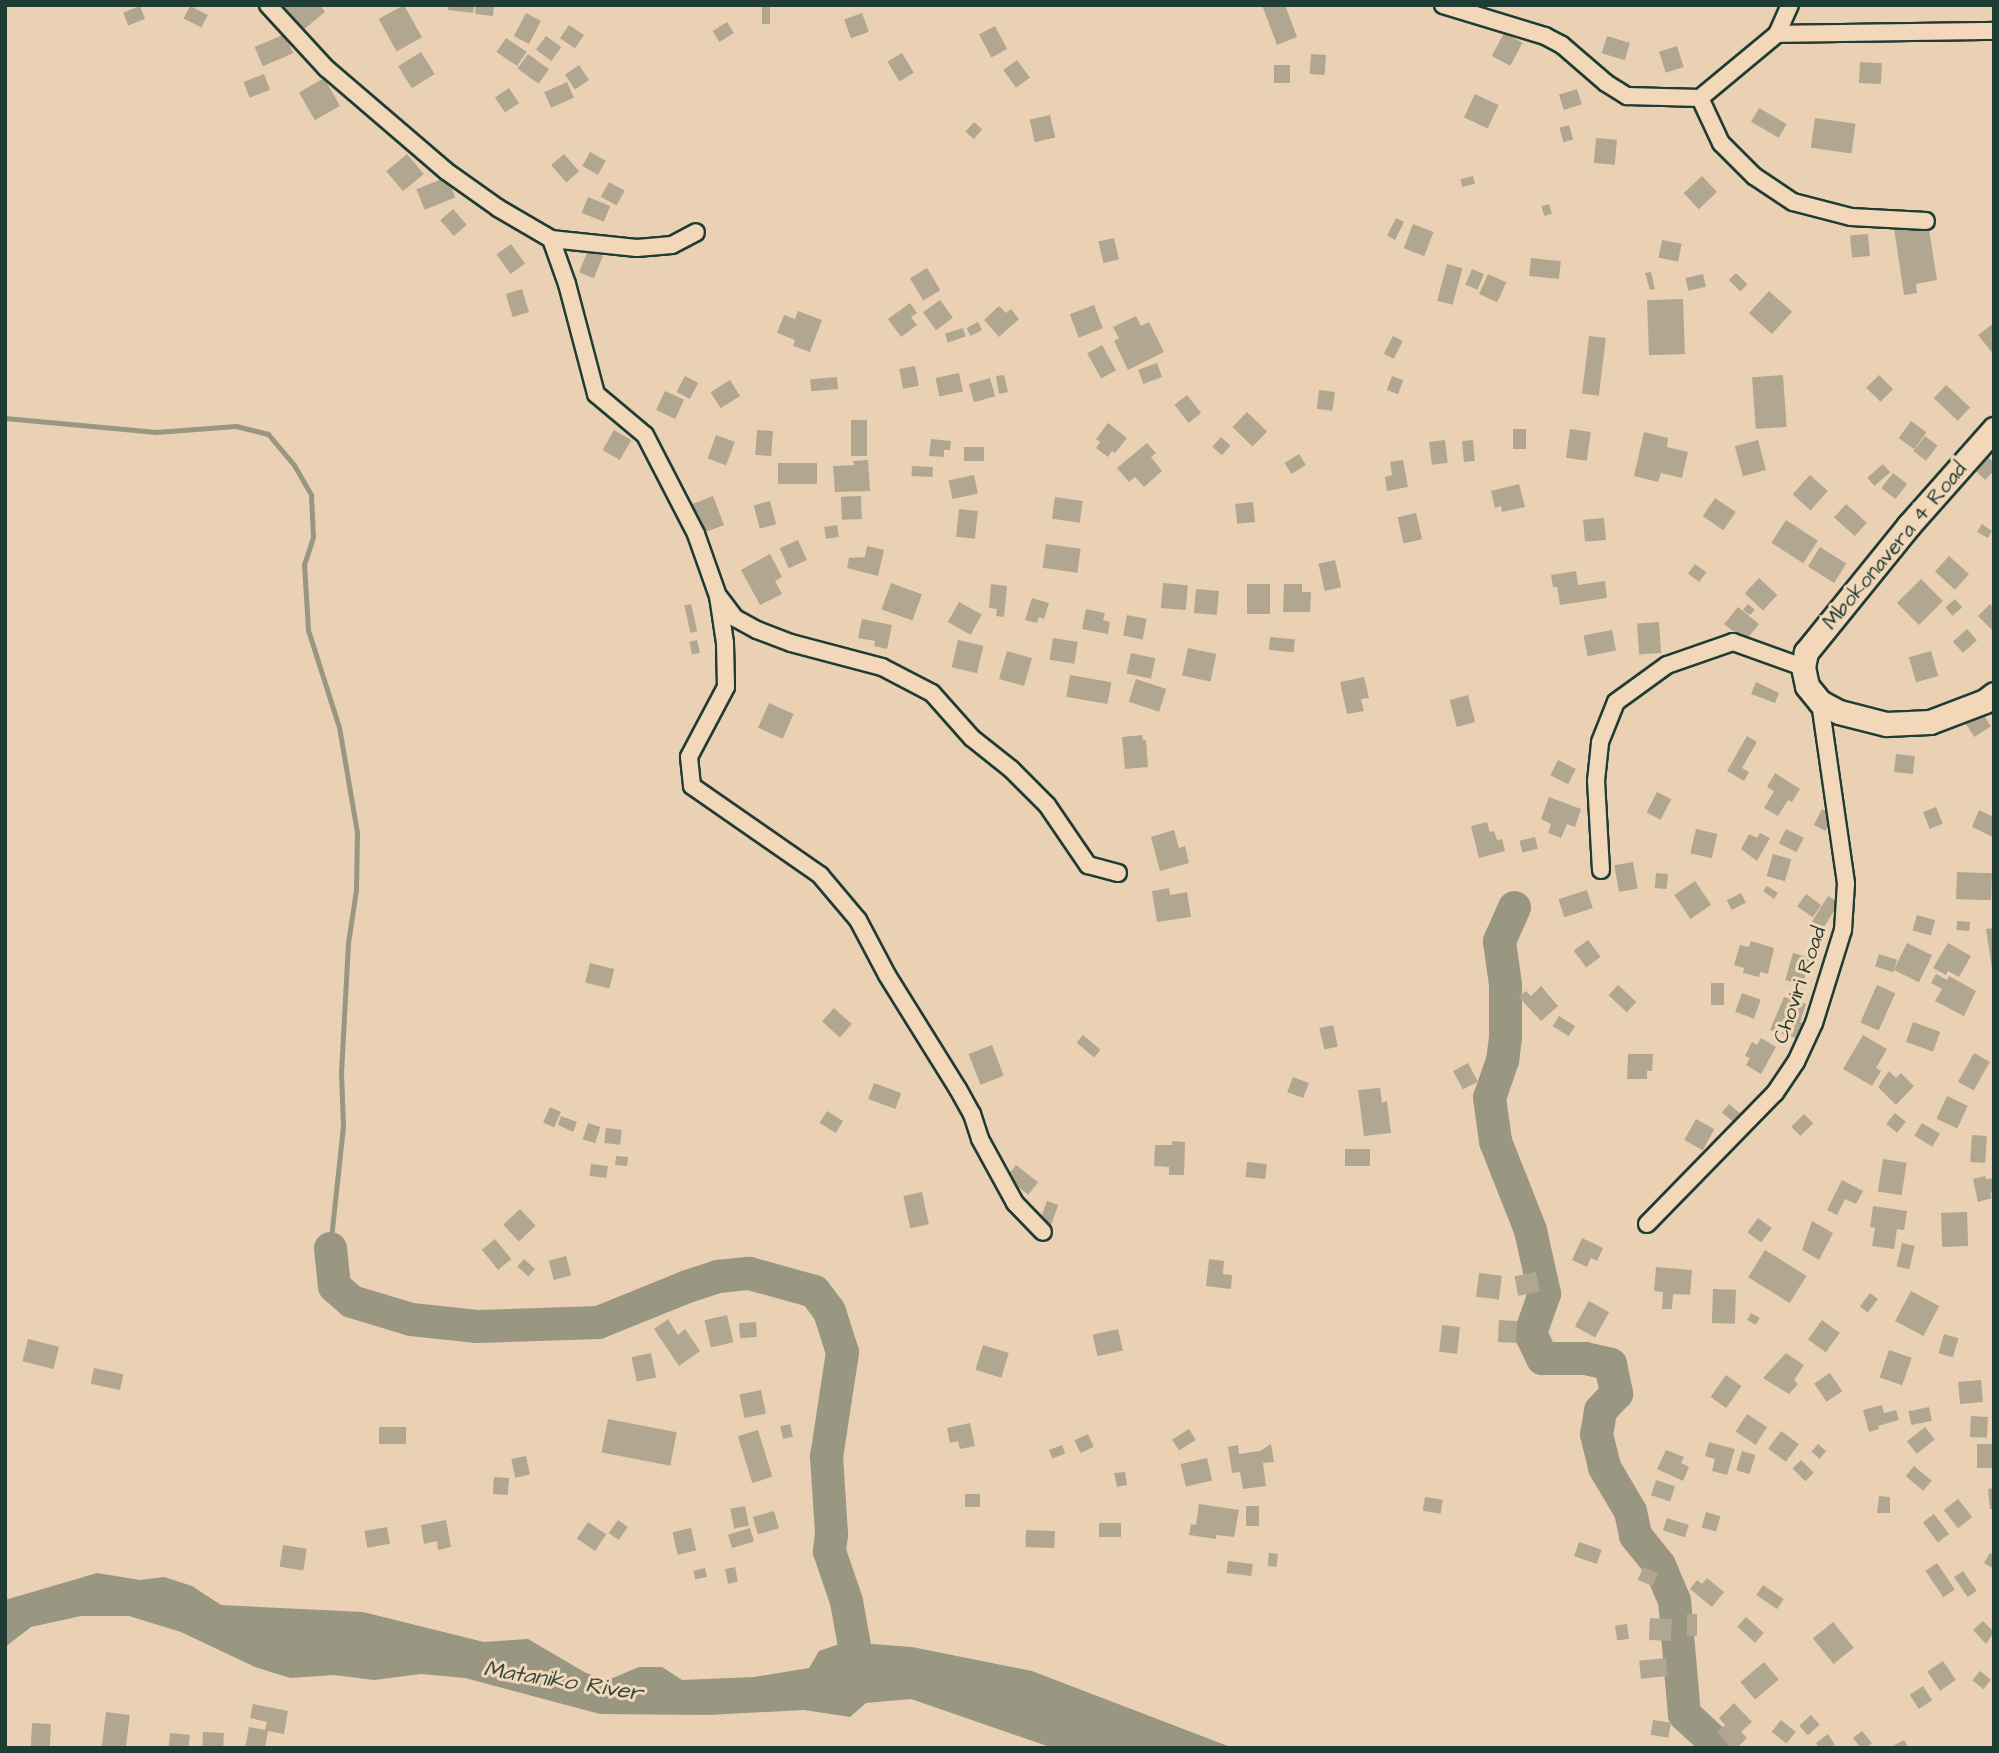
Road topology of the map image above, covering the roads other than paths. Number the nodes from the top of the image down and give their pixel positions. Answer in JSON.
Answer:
{"nodes":[{"id":1,"x":268,"y":5,"type":"edge"},
{"id":2,"x":1443,"y":5,"type":"edge"},
{"id":3,"x":1790,"y":5,"type":"edge"},
{"id":4,"x":1994,"y":31,"type":"edge"},
{"id":5,"x":1777,"y":34,"type":"junction"},
{"id":6,"x":1700,"y":98,"type":"junction"},
{"id":7,"x":1927,"y":221,"type":"dead end"},
{"id":8,"x":696,"y":232,"type":"dead end"},
{"id":9,"x":551,"y":239,"type":"junction"},
{"id":10,"x":1994,"y":429,"type":"edge"},
{"id":11,"x":718,"y":596,"type":"junction"},
{"id":12,"x":1803,"y":667,"type":"junction"},
{"id":13,"x":1994,"y":694,"type":"edge"},
{"id":14,"x":1820,"y":702,"type":"junction"},
{"id":15,"x":1601,"y":870,"type":"dead end"},
{"id":16,"x":1118,"y":873,"type":"dead end"},
{"id":17,"x":1647,"y":1224,"type":"dead end"},
{"id":18,"x":1043,"y":1232,"type":"dead end"}],
"edges":[{"from":1,"to":9,"type":"street"},
{"from":2,"to":6,"type":"street"},
{"from":3,"to":5,"type":"street"},
{"from":4,"to":5,"type":"street"},
{"from":5,"to":6,"type":"street"},
{"from":6,"to":7,"type":"street"},
{"from":8,"to":9,"type":"street"},
{"from":9,"to":11,"type":"street"},
{"from":10,"to":12,"type":"street","name":"Mbokonavera 4 Road"},
{"from":11,"to":16,"type":"street"},
{"from":11,"to":18,"type":"street"},
{"from":12,"to":14,"type":"street"},
{"from":12,"to":15,"type":"street"},
{"from":13,"to":14,"type":"street"},
{"from":14,"to":17,"type":"street","name":"Choviri Road"}]}
